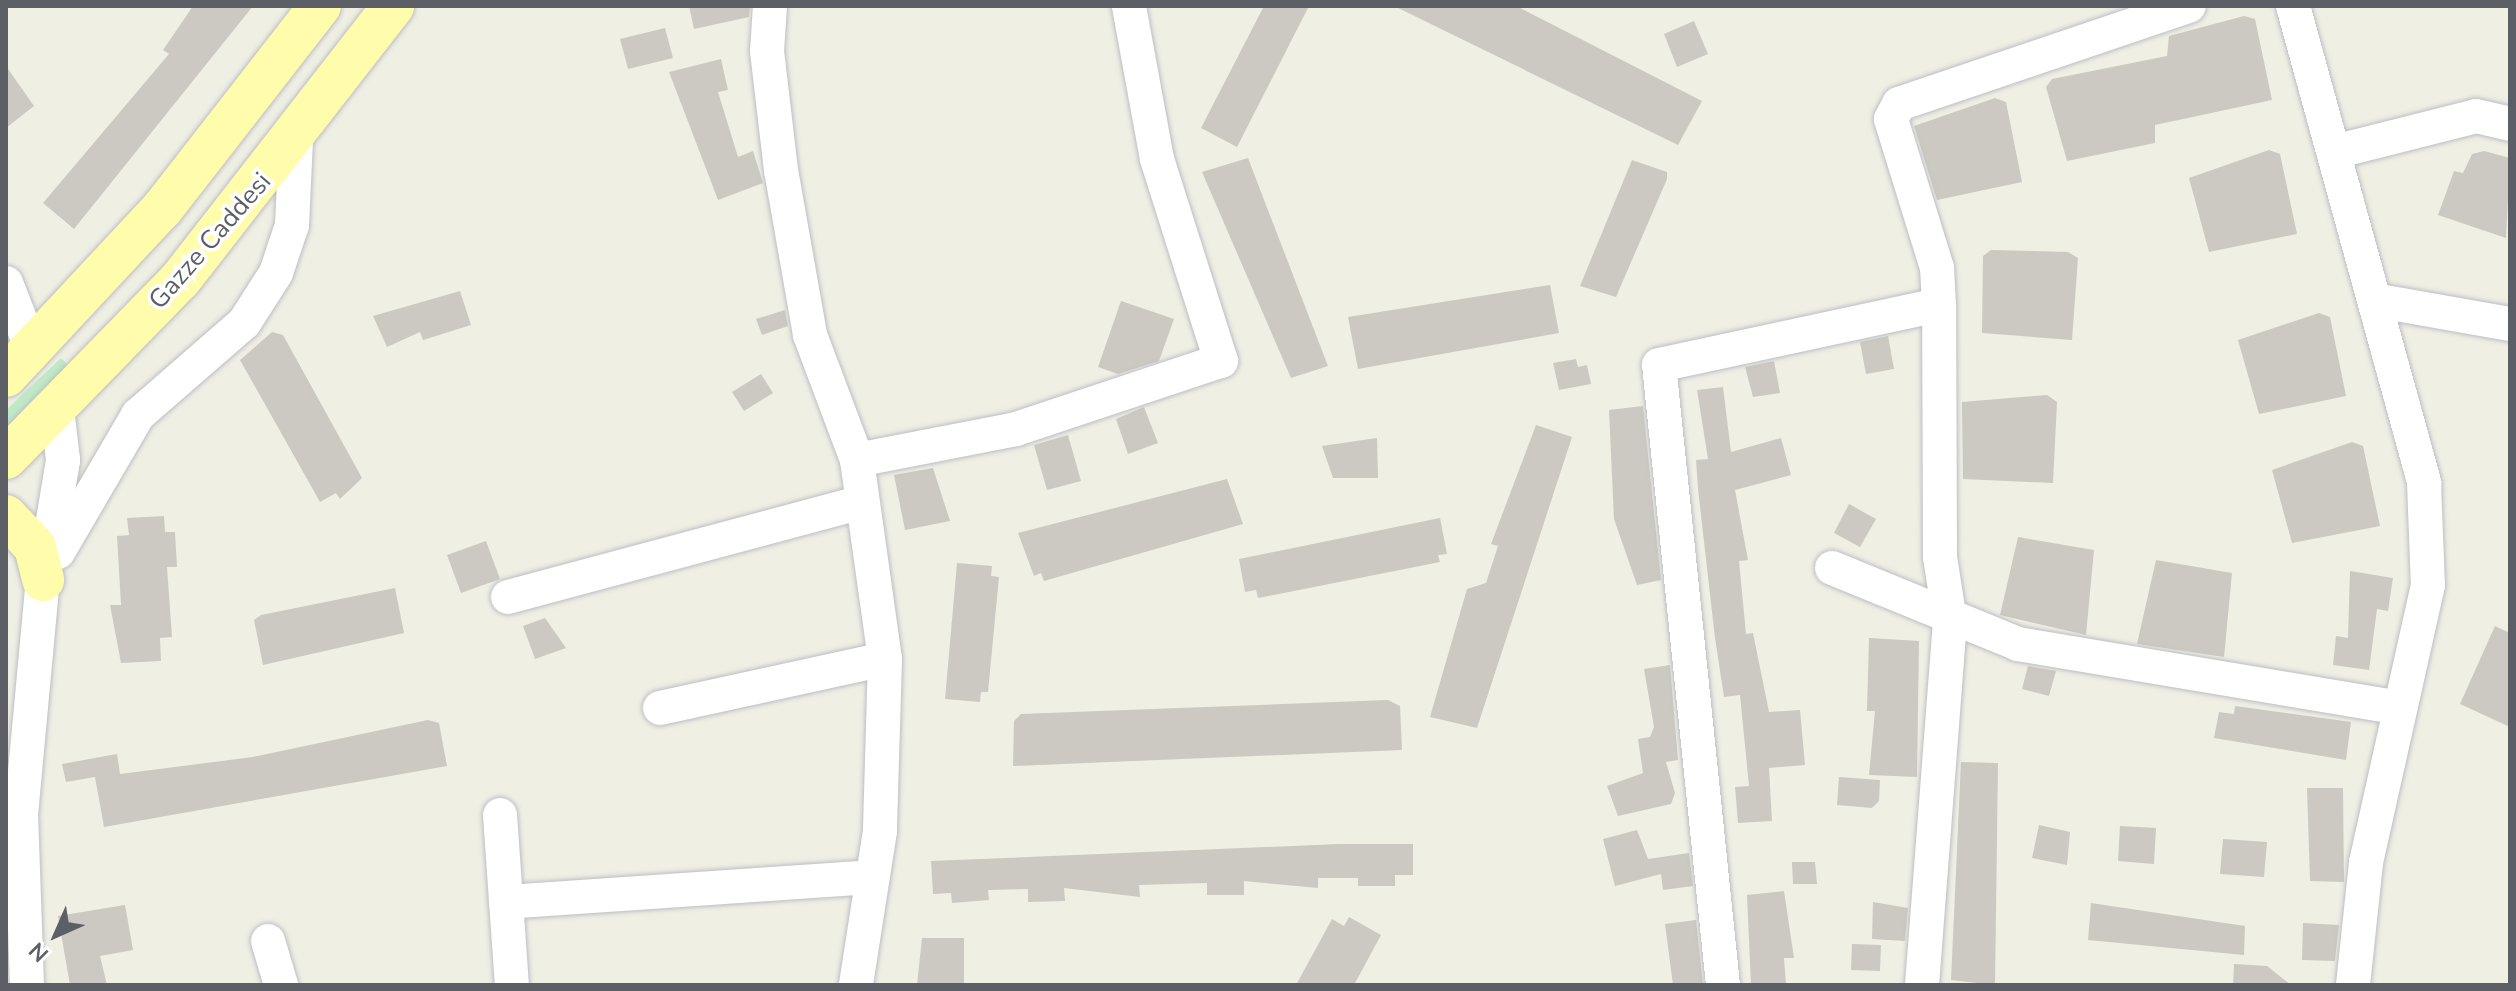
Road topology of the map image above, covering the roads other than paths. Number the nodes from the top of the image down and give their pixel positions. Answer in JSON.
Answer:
{"nodes":[{"id":1,"x":320,"y":6,"type":"edge"},
{"id":2,"x":393,"y":6,"type":"edge"},
{"id":3,"x":770,"y":6,"type":"edge"},
{"id":4,"x":1129,"y":6,"type":"edge"},
{"id":5,"x":2189,"y":6,"type":"edge"},
{"id":6,"x":2293,"y":6,"type":"edge"},
{"id":7,"x":2510,"y":124,"type":"edge"},
{"id":8,"x":296,"y":140,"type":"junction"},
{"id":9,"x":2338,"y":151,"type":"junction"},
{"id":10,"x":6,"y":283,"type":"edge"},
{"id":11,"x":2379,"y":301,"type":"junction"},
{"id":12,"x":1939,"y":305,"type":"junction"},
{"id":13,"x":2510,"y":324,"type":"edge"},
{"id":14,"x":19,"y":364,"type":"edge"},
{"id":15,"x":57,"y":409,"type":"junction"},
{"id":16,"x":6,"y":458,"type":"edge"},
{"id":17,"x":857,"y":460,"type":"junction"},
{"id":18,"x":858,"y":503,"type":"junction"},
{"id":19,"x":6,"y":516,"type":"edge"},
{"id":20,"x":1832,"y":568,"type":"dead end"},
{"id":21,"x":43,"y":580,"type":"junction"},
{"id":22,"x":508,"y":597,"type":"dead end"},
{"id":23,"x":1950,"y":621,"type":"junction"},
{"id":24,"x":885,"y":659,"type":"junction"},
{"id":25,"x":2396,"y":707,"type":"junction"},
{"id":26,"x":660,"y":708,"type":"dead end"},
{"id":27,"x":500,"y":815,"type":"dead end"},
{"id":28,"x":872,"y":877,"type":"junction"},
{"id":29,"x":506,"y":902,"type":"junction"},
{"id":30,"x":268,"y":941,"type":"dead end"},
{"id":31,"x":27,"y":985,"type":"edge"},
{"id":32,"x":281,"y":985,"type":"edge"},
{"id":33,"x":512,"y":985,"type":"edge"},
{"id":34,"x":856,"y":985,"type":"edge"},
{"id":35,"x":1723,"y":985,"type":"edge"},
{"id":36,"x":1922,"y":985,"type":"edge"},
{"id":37,"x":2353,"y":985,"type":"edge"}],
"edges":[{"from":1,"to":14,"type":"main road"},
{"from":2,"to":8,"type":"main road","name":"Gazze Caddesi"},
{"from":3,"to":17,"type":"street"},
{"from":4,"to":17,"type":"street"},
{"from":5,"to":12,"type":"street"},
{"from":6,"to":9,"type":"street"},
{"from":7,"to":9,"type":"street"},
{"from":8,"to":15,"type":"main road","name":"Gazze Caddesi"},
{"from":8,"to":21,"type":"street"},
{"from":9,"to":11,"type":"street"},
{"from":10,"to":14,"type":"street"},
{"from":11,"to":13,"type":"street"},
{"from":11,"to":25,"type":"street"},
{"from":12,"to":23,"type":"street"},
{"from":12,"to":35,"type":"street"},
{"from":15,"to":16,"type":"main road","name":"Gazze Caddesi"},
{"from":15,"to":21,"type":"street"},
{"from":17,"to":18,"type":"street"},
{"from":18,"to":22,"type":"street"},
{"from":18,"to":24,"type":"street"},
{"from":19,"to":21,"type":"main road"},
{"from":20,"to":23,"type":"street"},
{"from":21,"to":31,"type":"street"},
{"from":23,"to":25,"type":"street"},
{"from":23,"to":36,"type":"street"},
{"from":24,"to":26,"type":"street"},
{"from":24,"to":28,"type":"street"},
{"from":25,"to":37,"type":"street"},
{"from":27,"to":29,"type":"street"},
{"from":28,"to":29,"type":"street"},
{"from":28,"to":34,"type":"street"},
{"from":29,"to":33,"type":"street"},
{"from":30,"to":32,"type":"street"}]}
